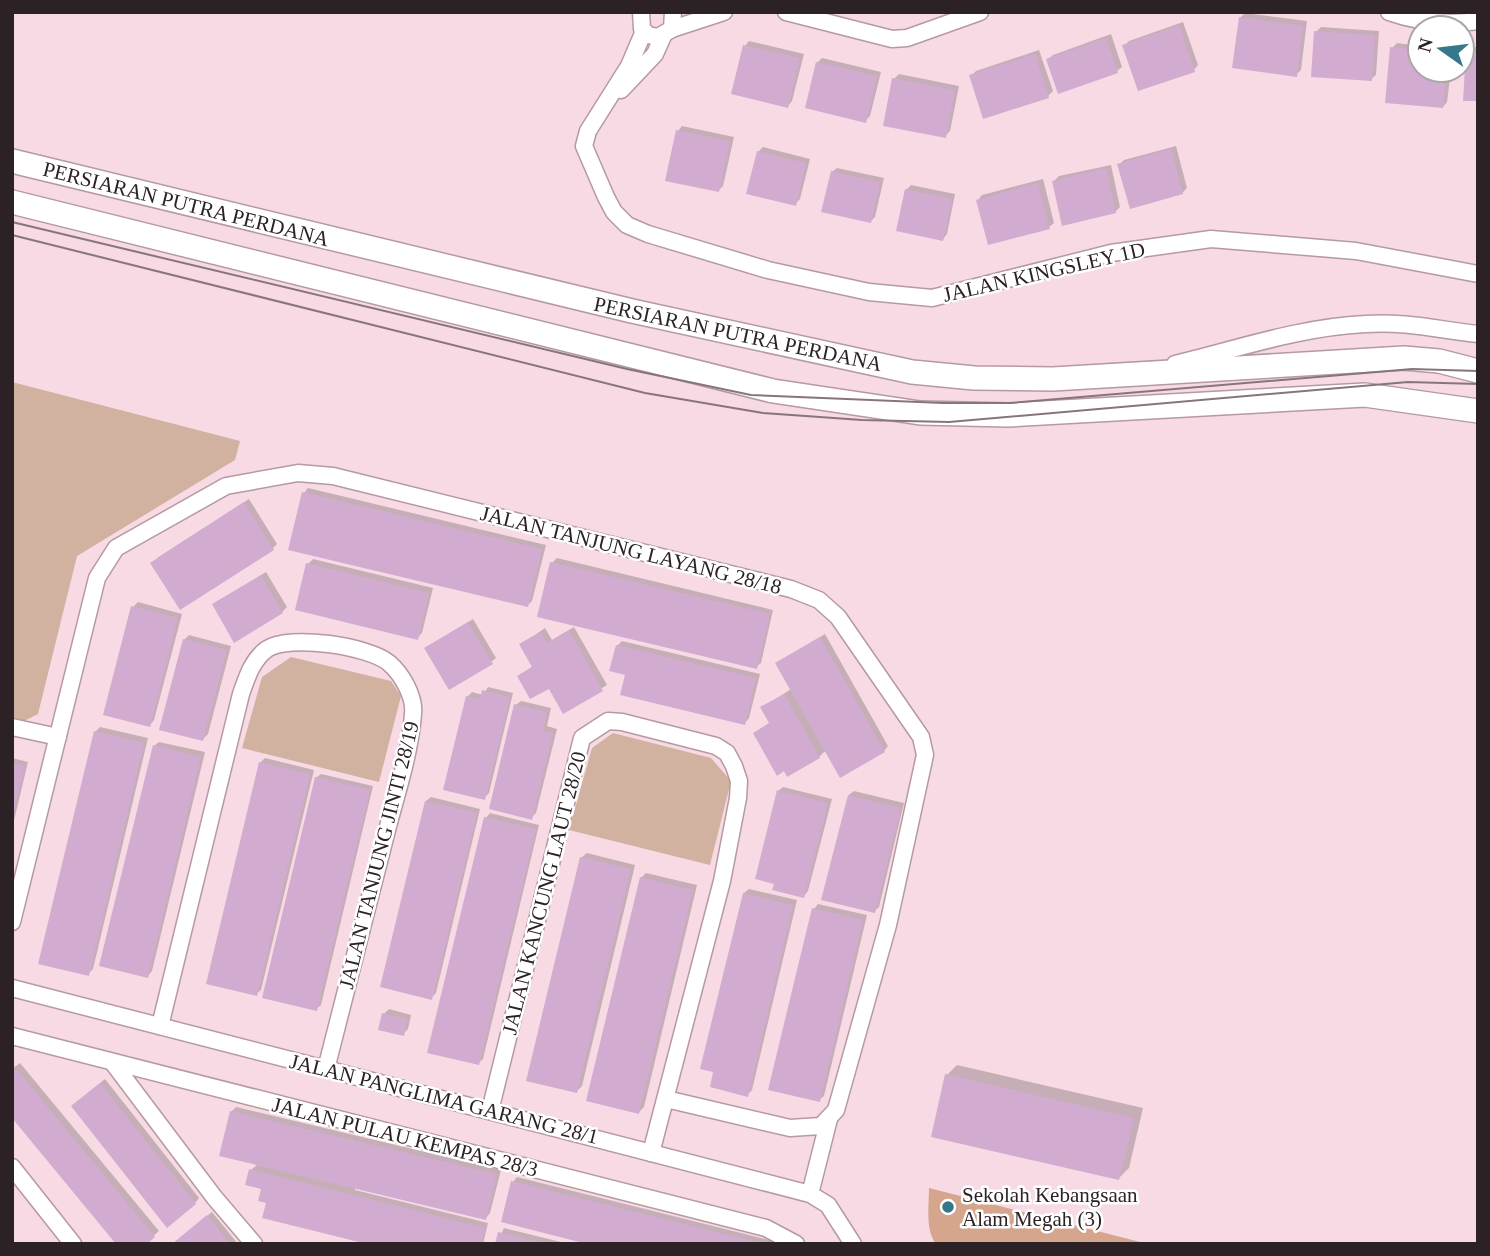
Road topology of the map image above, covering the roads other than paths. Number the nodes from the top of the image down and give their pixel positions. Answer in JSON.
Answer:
{"nodes":[{"id":1,"x":724,"y":12,"type":"edge"},
{"id":2,"x":786,"y":12,"type":"edge"},
{"id":3,"x":980,"y":12,"type":"edge"},
{"id":4,"x":1389,"y":12,"type":"edge"},
{"id":5,"x":637,"y":19,"type":"edge"},
{"id":6,"x":1478,"y":21,"type":"edge"},
{"id":7,"x":670,"y":26,"type":"edge"},
{"id":8,"x":604,"y":106,"type":"junction"},
{"id":9,"x":12,"y":161,"type":"edge"},
{"id":10,"x":12,"y":202,"type":"edge"},
{"id":11,"x":1478,"y":274,"type":"edge"},
{"id":12,"x":1478,"y":334,"type":"edge"},
{"id":13,"x":1478,"y":371,"type":"edge"},
{"id":14,"x":1139,"y":373,"type":"junction"},
{"id":15,"x":1478,"y":411,"type":"edge"},
{"id":16,"x":12,"y":726,"type":"edge"},
{"id":17,"x":58,"y":737,"type":"junction"},
{"id":18,"x":12,"y":922,"type":"edge"},
{"id":19,"x":12,"y":988,"type":"edge"},
{"id":20,"x":160,"y":1026,"type":"junction"},
{"id":21,"x":12,"y":1036,"type":"edge"},
{"id":22,"x":113,"y":1063,"type":"junction"},
{"id":23,"x":326,"y":1069,"type":"junction"},
{"id":24,"x":666,"y":1099,"type":"junction"},
{"id":25,"x":490,"y":1111,"type":"junction"},
{"id":26,"x":829,"y":1119,"type":"junction"},
{"id":27,"x":651,"y":1153,"type":"junction"},
{"id":28,"x":12,"y":1167,"type":"edge"},
{"id":29,"x":810,"y":1194,"type":"junction"},
{"id":30,"x":73,"y":1244,"type":"edge"},
{"id":31,"x":254,"y":1244,"type":"edge"},
{"id":32,"x":796,"y":1244,"type":"edge"},
{"id":33,"x":853,"y":1244,"type":"edge"}],
"edges":[{"from":1,"to":7,"type":"street"},
{"from":2,"to":3,"type":"street"},
{"from":4,"to":6,"type":"street"},
{"from":5,"to":7,"type":"street"},
{"from":5,"to":8,"type":"street","name":"JALAN KINGSLEY 1D"},
{"from":7,"to":8,"type":"street","name":"JALAN KINGSLEY 1D"},
{"from":8,"to":11,"type":"street","name":"JALAN KINGSLEY 1D"},
{"from":9,"to":14,"type":"main road","name":"PERSIARAN PUTRA PERDANA"},
{"from":10,"to":15,"type":"main road","name":"PERSIARAN PUTRA PERDANA"},
{"from":12,"to":14,"type":"street"},
{"from":13,"to":14,"type":"main road","name":"PERSIARAN PUTRA PERDANA"},
{"from":16,"to":17,"type":"street"},
{"from":17,"to":18,"type":"street","name":"JALAN TANJUNG LAYANG 28/18"},
{"from":17,"to":26,"type":"street","name":"JALAN TANJUNG LAYANG 28/18"},
{"from":19,"to":20,"type":"street","name":"JALAN PANGLIMA GARANG 28/1"},
{"from":20,"to":23,"type":"street","name":"JALAN PANGLIMA GARANG 28/1"},
{"from":20,"to":23,"type":"street","name":"JALAN TANJUNG JINTI 28/19"},
{"from":21,"to":22,"type":"street","name":"JALAN PULAU KEMPAS 28/3"},
{"from":22,"to":31,"type":"street"},
{"from":22,"to":32,"type":"street","name":"JALAN PULAU KEMPAS 28/3"},
{"from":23,"to":25,"type":"street","name":"JALAN PANGLIMA GARANG 28/1"},
{"from":24,"to":25,"type":"street","name":"JALAN KANCUNG LAUT 28/20"},
{"from":24,"to":26,"type":"street"},
{"from":24,"to":27,"type":"street","name":"JALAN KANCUNG LAUT 28/20"},
{"from":25,"to":27,"type":"street","name":"JALAN PANGLIMA GARANG 28/1"},
{"from":26,"to":29,"type":"street","name":"JALAN TANJUNG LAYANG 28/18"},
{"from":27,"to":29,"type":"street","name":"JALAN PANGLIMA GARANG 28/1"},
{"from":28,"to":30,"type":"street"},
{"from":29,"to":33,"type":"street","name":"JALAN PANGLIMA GARANG 28/1"}]}
